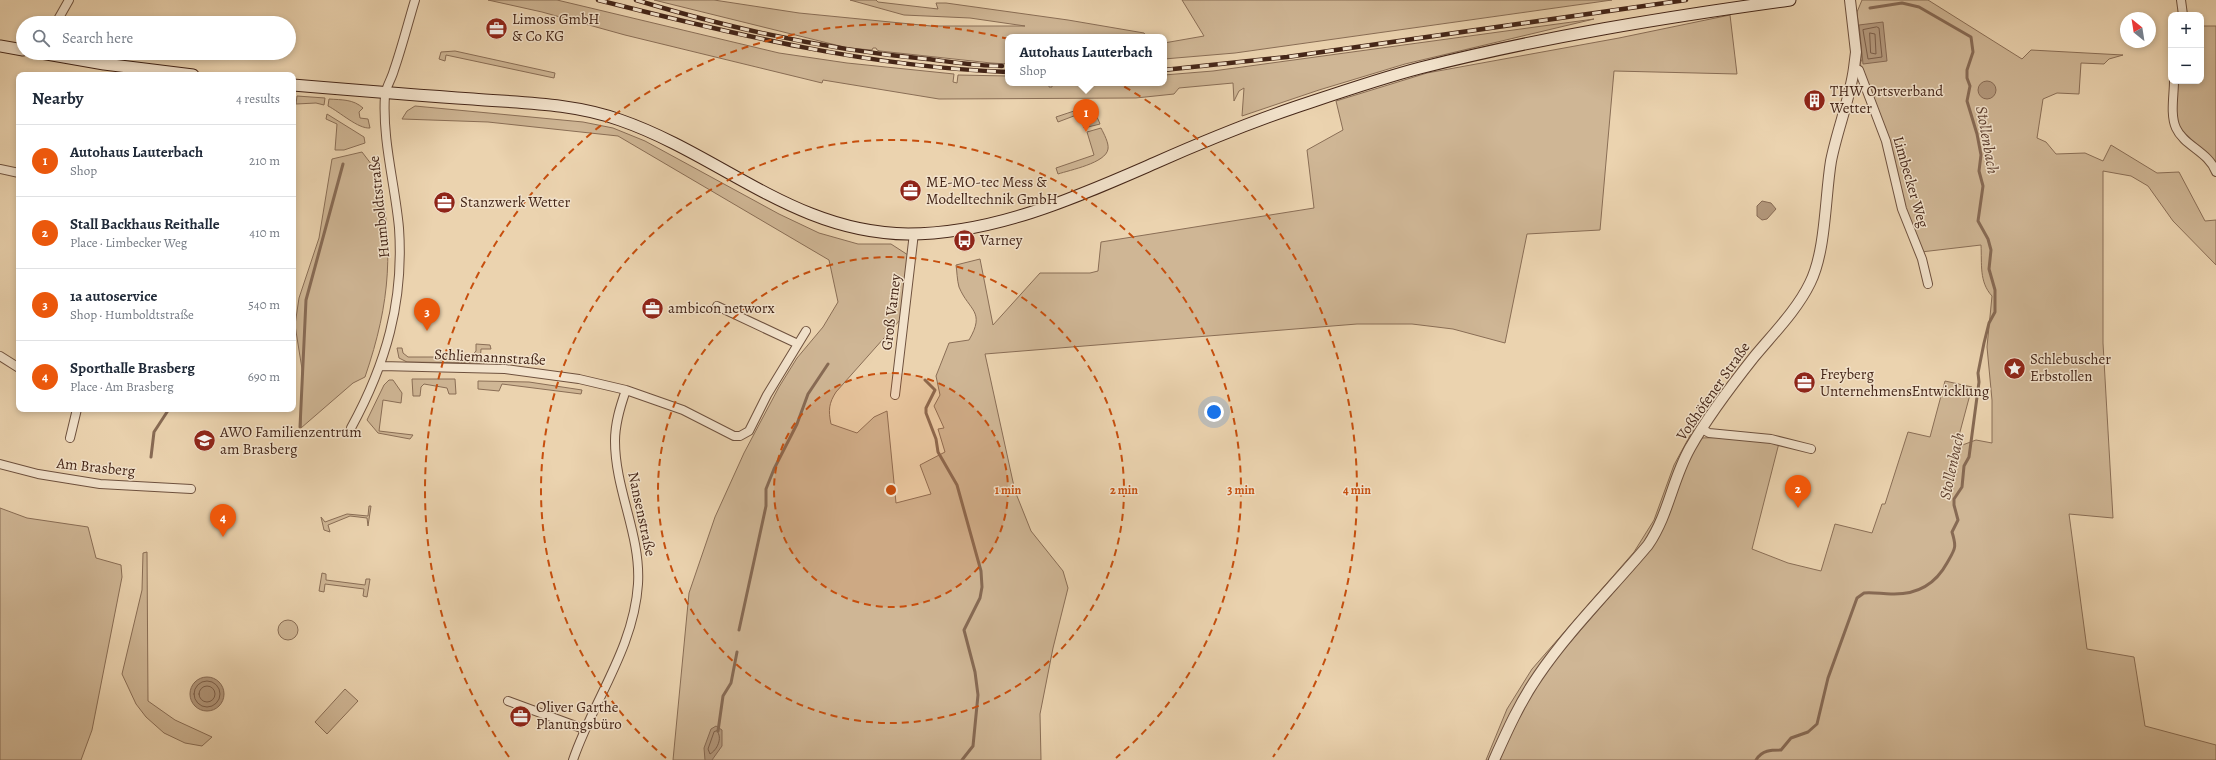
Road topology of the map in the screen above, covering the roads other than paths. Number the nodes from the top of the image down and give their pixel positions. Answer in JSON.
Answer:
{"nodes":[{"id":1,"x":69,"y":0,"type":"edge"},
{"id":2,"x":415,"y":0,"type":"edge"},
{"id":3,"x":1790,"y":0,"type":"edge"},
{"id":4,"x":1850,"y":0,"type":"edge"},
{"id":5,"x":2181,"y":0,"type":"edge"},
{"id":6,"x":2183,"y":12,"type":"edge"},
{"id":7,"x":60,"y":16,"type":"edge"},
{"id":8,"x":0,"y":46,"type":"edge"},
{"id":9,"x":16,"y":49,"type":"edge"},
{"id":10,"x":81,"y":60,"type":"edge"},
{"id":11,"x":1854,"y":68,"type":"junction"},
{"id":12,"x":169,"y":72,"type":"edge"},
{"id":13,"x":2174,"y":84,"type":"edge"},
{"id":14,"x":296,"y":85,"type":"edge"},
{"id":15,"x":385,"y":93,"type":"junction"},
{"id":16,"x":0,"y":169,"type":"edge"},
{"id":17,"x":16,"y":172,"type":"edge"},
{"id":18,"x":2216,"y":172,"type":"edge"},
{"id":19,"x":914,"y":233,"type":"junction"},
{"id":20,"x":1928,"y":284,"type":"dead end"},
{"id":21,"x":717,"y":306,"type":"dead end"},
{"id":22,"x":806,"y":331,"type":"dead end"},
{"id":23,"x":798,"y":344,"type":"junction"},
{"id":24,"x":0,"y":356,"type":"edge"},
{"id":25,"x":16,"y":366,"type":"edge"},
{"id":26,"x":381,"y":366,"type":"junction"},
{"id":27,"x":626,"y":390,"type":"junction"},
{"id":28,"x":895,"y":395,"type":"dead end"},
{"id":29,"x":77,"y":412,"type":"edge"},
{"id":30,"x":351,"y":428,"type":"dead end"},
{"id":31,"x":1702,"y":429,"type":"junction"},
{"id":32,"x":70,"y":438,"type":"dead end"},
{"id":33,"x":1810,"y":449,"type":"dead end"},
{"id":34,"x":0,"y":464,"type":"edge"},
{"id":35,"x":191,"y":489,"type":"dead end"},
{"id":36,"x":508,"y":701,"type":"dead end"},
{"id":37,"x":584,"y":729,"type":"junction"},
{"id":38,"x":573,"y":760,"type":"edge"},
{"id":39,"x":1494,"y":760,"type":"edge"}],
"edges":[{"from":1,"to":7,"type":"street"},
{"from":2,"to":15,"type":"street"},
{"from":3,"to":19,"type":"main road"},
{"from":4,"to":11,"type":"street","name":"Voßhöfener Straße"},
{"from":5,"to":6,"type":"street"},
{"from":8,"to":9,"type":"main road"},
{"from":10,"to":12,"type":"main road"},
{"from":11,"to":20,"type":"street","name":"Limbecker Weg"},
{"from":11,"to":31,"type":"street","name":"Voßhöfener Straße"},
{"from":13,"to":18,"type":"street"},
{"from":14,"to":15,"type":"main road"},
{"from":15,"to":19,"type":"main road"},
{"from":15,"to":26,"type":"street","name":"Humboldtstraße"},
{"from":16,"to":17,"type":"street"},
{"from":19,"to":28,"type":"street","name":"Groß Varney"},
{"from":21,"to":23,"type":"street"},
{"from":22,"to":23,"type":"street","name":"Schliemannstraße"},
{"from":23,"to":27,"type":"street","name":"Schliemannstraße"},
{"from":24,"to":25,"type":"street"},
{"from":26,"to":27,"type":"street","name":"Schliemannstraße"},
{"from":26,"to":30,"type":"street","name":"Humboldtstraße"},
{"from":27,"to":37,"type":"street","name":"Nansenstraße"},
{"from":29,"to":32,"type":"street"},
{"from":31,"to":33,"type":"street"},
{"from":31,"to":39,"type":"street","name":"Voßhöfener Straße"},
{"from":34,"to":35,"type":"street","name":"Am Brasberg"},
{"from":36,"to":37,"type":"street"},
{"from":37,"to":38,"type":"street","name":"Nansenstraße"}]}
